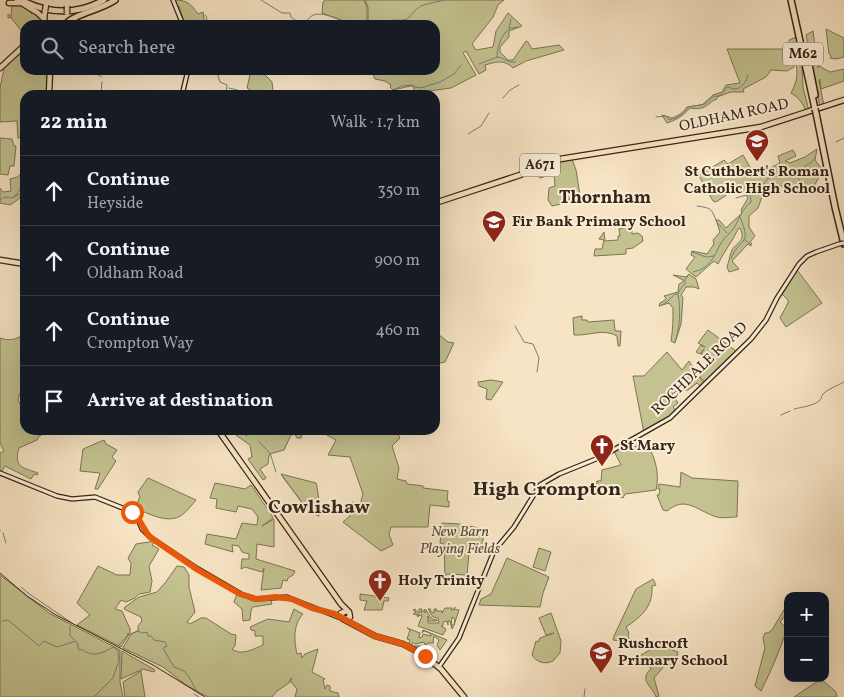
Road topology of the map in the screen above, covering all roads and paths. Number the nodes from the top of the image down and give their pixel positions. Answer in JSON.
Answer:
{"nodes":[{"id":1,"x":17,"y":0,"type":"edge"},
{"id":2,"x":66,"y":0,"type":"edge"},
{"id":3,"x":99,"y":0,"type":"edge"},
{"id":4,"x":104,"y":0,"type":"edge"},
{"id":5,"x":115,"y":0,"type":"edge"},
{"id":6,"x":173,"y":0,"type":"edge"},
{"id":7,"x":792,"y":0,"type":"edge"},
{"id":8,"x":24,"y":1,"type":"edge"},
{"id":9,"x":47,"y":2,"type":"edge"},
{"id":10,"x":9,"y":3,"type":"dead end"},
{"id":11,"x":30,"y":9,"type":"junction"},
{"id":12,"x":42,"y":20,"type":"edge"},
{"id":13,"x":44,"y":20,"type":"edge"},
{"id":14,"x":66,"y":20,"type":"edge"},
{"id":15,"x":70,"y":20,"type":"edge"},
{"id":16,"x":181,"y":20,"type":"edge"},
{"id":17,"x":20,"y":48,"type":"edge"},
{"id":18,"x":0,"y":66,"type":"edge"},
{"id":19,"x":50,"y":75,"type":"edge"},
{"id":20,"x":187,"y":75,"type":"edge"},
{"id":21,"x":49,"y":90,"type":"edge"},
{"id":22,"x":183,"y":90,"type":"edge"},
{"id":23,"x":844,"y":100,"type":"edge"},
{"id":24,"x":817,"y":110,"type":"junction"},
{"id":25,"x":440,"y":201,"type":"edge"},
{"id":26,"x":844,"y":234,"type":"edge"},
{"id":27,"x":842,"y":244,"type":"edge"},
{"id":28,"x":0,"y":260,"type":"edge"},
{"id":29,"x":20,"y":263,"type":"edge"},
{"id":30,"x":222,"y":435,"type":"edge"},
{"id":31,"x":232,"y":440,"type":"dead end"},
{"id":32,"x":231,"y":448,"type":"junction"},
{"id":33,"x":0,"y":473,"type":"edge"},
{"id":34,"x":344,"y":612,"type":"junction"},
{"id":35,"x":335,"y":614,"type":"junction"},
{"id":36,"x":346,"y":618,"type":"junction"},
{"id":37,"x":439,"y":667,"type":"junction"},
{"id":38,"x":464,"y":697,"type":"edge"}],
"edges":[{"from":1,"to":11,"type":"main road"},
{"from":2,"to":14,"type":"main road","bridge":true},
{"from":3,"to":8,"type":"highway"},
{"from":4,"to":8,"type":"highway"},
{"from":5,"to":15,"type":"highway"},
{"from":6,"to":16,"type":"main road"},
{"from":7,"to":24,"type":"highway","number":"M62"},
{"from":7,"to":24,"type":"highway","number":"M62"},
{"from":9,"to":13,"type":"main road","bridge":true},
{"from":10,"to":11,"type":"main road"},
{"from":11,"to":12,"type":"main road"},
{"from":17,"to":18,"type":"main road"},
{"from":19,"to":21,"type":"main road"},
{"from":20,"to":22,"type":"main road"},
{"from":23,"to":25,"type":"main road","name":"OLDHAM ROAD","number":"A671"},
{"from":24,"to":26,"type":"highway","number":"M62"},
{"from":24,"to":27,"type":"highway","number":"M62"},
{"from":27,"to":37,"type":"main road","name":"ROCHDALE ROAD"},
{"from":28,"to":29,"type":"main road"},
{"from":30,"to":32,"type":"main road"},
{"from":31,"to":32,"type":"main road"},
{"from":32,"to":34,"type":"main road"},
{"from":33,"to":35,"type":"main road"},
{"from":34,"to":35,"type":"main road"},
{"from":34,"to":36,"type":"main road"},
{"from":34,"to":36,"type":"main road"},
{"from":35,"to":36,"type":"main road"},
{"from":36,"to":37,"type":"main road"},
{"from":37,"to":38,"type":"main road"}]}
